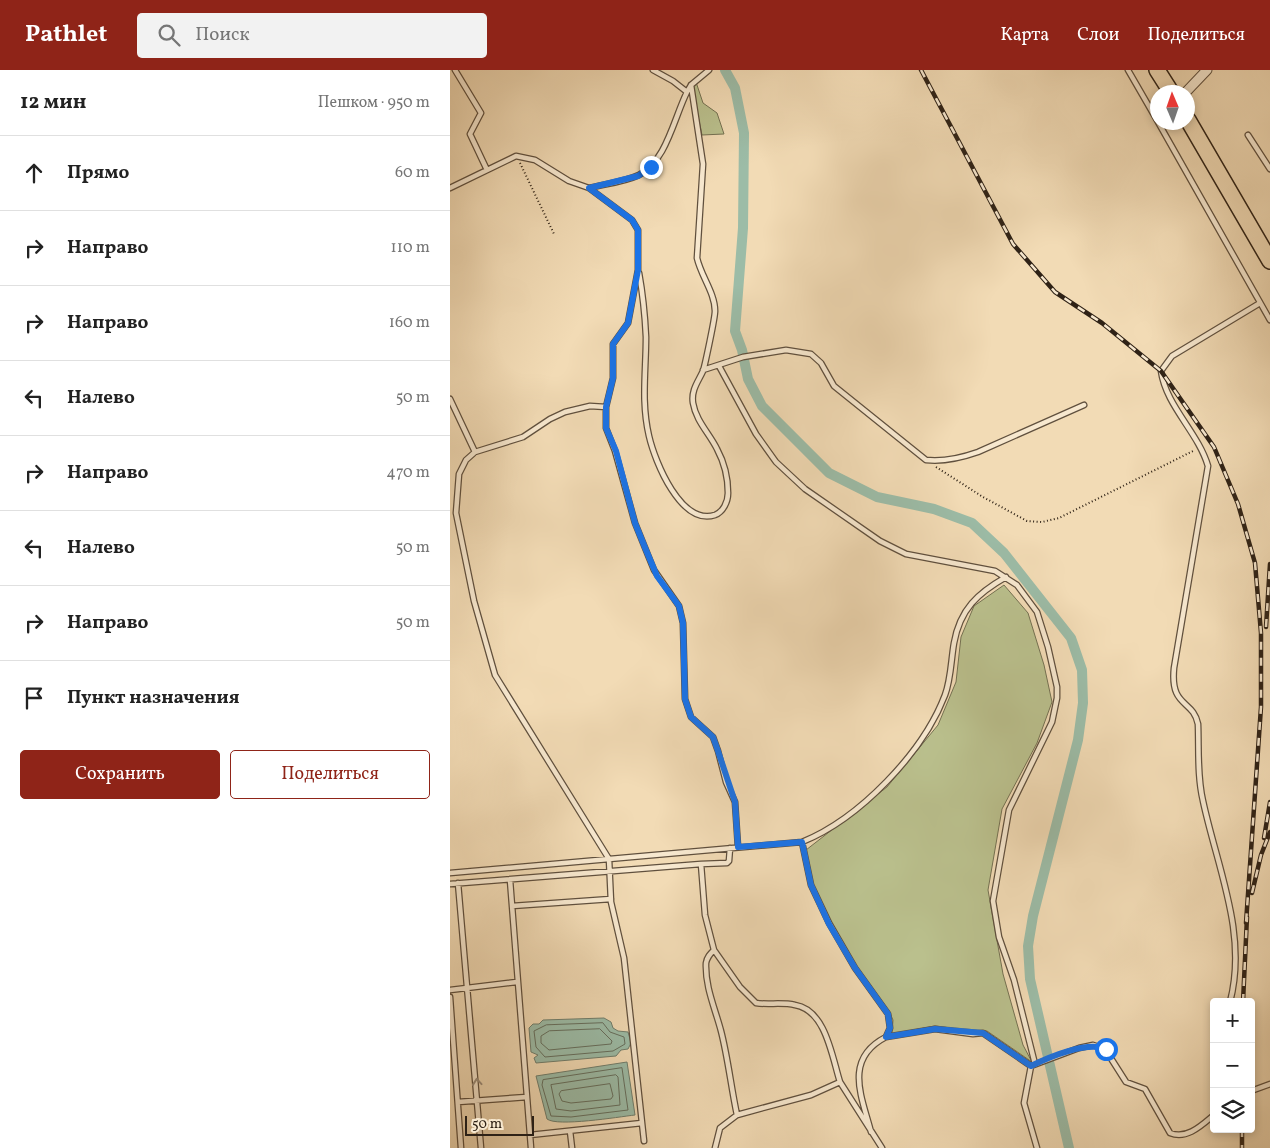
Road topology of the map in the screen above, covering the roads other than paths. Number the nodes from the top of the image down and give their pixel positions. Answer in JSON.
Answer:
{"nodes":[{"id":1,"x":455,"y":70,"type":"edge"},
{"id":2,"x":653,"y":70,"type":"edge"},
{"id":3,"x":709,"y":70,"type":"edge"},
{"id":4,"x":1128,"y":70,"type":"edge"},
{"id":5,"x":1157,"y":70,"type":"edge"},
{"id":6,"x":1207,"y":70,"type":"edge"},
{"id":7,"x":691,"y":85,"type":"junction"},
{"id":8,"x":1167,"y":85,"type":"edge"},
{"id":9,"x":1193,"y":85,"type":"edge"},
{"id":10,"x":687,"y":92,"type":"junction"},
{"id":11,"x":1150,"y":108,"type":"edge"},
{"id":12,"x":1163,"y":130,"type":"edge"},
{"id":13,"x":1194,"y":130,"type":"edge"},
{"id":14,"x":1248,"y":135,"type":"dead end"},
{"id":15,"x":1270,"y":169,"type":"edge"},
{"id":16,"x":487,"y":170,"type":"junction"},
{"id":17,"x":450,"y":188,"type":"edge"},
{"id":18,"x":589,"y":188,"type":"junction"},
{"id":19,"x":1270,"y":261,"type":"edge"},
{"id":20,"x":638,"y":270,"type":"junction"},
{"id":21,"x":1260,"y":303,"type":"junction"},
{"id":22,"x":1270,"y":320,"type":"edge"},
{"id":23,"x":719,"y":366,"type":"junction"},
{"id":24,"x":703,"y":370,"type":"junction"},
{"id":25,"x":450,"y":399,"type":"edge"},
{"id":26,"x":1084,"y":404,"type":"dead end"},
{"id":27,"x":606,"y":407,"type":"junction"},
{"id":28,"x":475,"y":452,"type":"junction"},
{"id":29,"x":1006,"y":577,"type":"junction"},
{"id":30,"x":802,"y":842,"type":"junction"},
{"id":31,"x":738,"y":847,"type":"junction"},
{"id":32,"x":730,"y":848,"type":"junction"},
{"id":33,"x":609,"y":859,"type":"junction"},
{"id":34,"x":701,"y":864,"type":"junction"},
{"id":35,"x":611,"y":872,"type":"junction"},
{"id":36,"x":450,"y":873,"type":"edge"},
{"id":37,"x":510,"y":880,"type":"junction"},
{"id":38,"x":458,"y":883,"type":"junction"},
{"id":39,"x":450,"y":884,"type":"edge"},
{"id":40,"x":611,"y":899,"type":"junction"},
{"id":41,"x":512,"y":906,"type":"junction"},
{"id":42,"x":714,"y":950,"type":"junction"},
{"id":43,"x":516,"y":982,"type":"junction"},
{"id":44,"x":468,"y":987,"type":"junction"},
{"id":45,"x":450,"y":990,"type":"edge"},
{"id":46,"x":450,"y":997,"type":"edge"},
{"id":47,"x":1231,"y":998,"type":"edge"},
{"id":48,"x":886,"y":1037,"type":"junction"},
{"id":49,"x":1033,"y":1065,"type":"junction"},
{"id":50,"x":840,"y":1082,"type":"junction"},
{"id":51,"x":1270,"y":1084,"type":"edge"},
{"id":52,"x":1255,"y":1090,"type":"edge"},
{"id":53,"x":526,"y":1097,"type":"junction"},
{"id":54,"x":478,"y":1100,"type":"junction"},
{"id":55,"x":458,"y":1102,"type":"junction"},
{"id":56,"x":737,"y":1115,"type":"junction"},
{"id":57,"x":1210,"y":1118,"type":"edge"},
{"id":58,"x":642,"y":1123,"type":"junction"},
{"id":59,"x":570,"y":1131,"type":"junction"},
{"id":60,"x":871,"y":1132,"type":"junction"},
{"id":61,"x":530,"y":1135,"type":"junction"},
{"id":62,"x":644,"y":1141,"type":"dead end"},
{"id":63,"x":461,"y":1148,"type":"edge"},
{"id":64,"x":481,"y":1148,"type":"edge"},
{"id":65,"x":531,"y":1148,"type":"edge"},
{"id":66,"x":572,"y":1148,"type":"edge"},
{"id":67,"x":715,"y":1148,"type":"edge"},
{"id":68,"x":881,"y":1148,"type":"edge"},
{"id":69,"x":1037,"y":1148,"type":"edge"}],
"edges":[{"from":1,"to":16,"type":"lane"},
{"from":2,"to":10,"type":"lane"},
{"from":3,"to":7,"type":"lane"},
{"from":4,"to":11,"type":"lane"},
{"from":5,"to":8,"type":"highway"},
{"from":6,"to":9,"type":"street"},
{"from":7,"to":10,"type":"lane"},
{"from":7,"to":24,"type":"lane"},
{"from":10,"to":18,"type":"lane"},
{"from":12,"to":21,"type":"lane"},
{"from":13,"to":19,"type":"highway"},
{"from":14,"to":15,"type":"lane"},
{"from":16,"to":17,"type":"lane"},
{"from":16,"to":18,"type":"lane"},
{"from":18,"to":20,"type":"lane"},
{"from":20,"to":24,"type":"lane"},
{"from":20,"to":27,"type":"lane"},
{"from":21,"to":22,"type":"lane"},
{"from":21,"to":47,"type":"lane"},
{"from":23,"to":24,"type":"lane"},
{"from":23,"to":26,"type":"lane"},
{"from":23,"to":29,"type":"lane"},
{"from":25,"to":28,"type":"lane"},
{"from":27,"to":28,"type":"lane"},
{"from":27,"to":31,"type":"lane"},
{"from":28,"to":33,"type":"lane"},
{"from":29,"to":30,"type":"lane"},
{"from":29,"to":49,"type":"lane"},
{"from":30,"to":31,"type":"lane"},
{"from":30,"to":48,"type":"lane"},
{"from":31,"to":32,"type":"lane"},
{"from":32,"to":33,"type":"lane"},
{"from":32,"to":34,"type":"lane"},
{"from":33,"to":35,"type":"lane"},
{"from":33,"to":36,"type":"lane"},
{"from":34,"to":35,"type":"lane"},
{"from":34,"to":42,"type":"lane"},
{"from":35,"to":37,"type":"lane"},
{"from":35,"to":40,"type":"lane"},
{"from":37,"to":38,"type":"lane"},
{"from":37,"to":41,"type":"lane"},
{"from":38,"to":39,"type":"lane"},
{"from":38,"to":44,"type":"lane"},
{"from":40,"to":41,"type":"lane"},
{"from":40,"to":58,"type":"lane"},
{"from":41,"to":43,"type":"lane"},
{"from":42,"to":50,"type":"lane"},
{"from":42,"to":56,"type":"lane"},
{"from":43,"to":44,"type":"lane"},
{"from":43,"to":53,"type":"lane"},
{"from":44,"to":45,"type":"lane"},
{"from":54,"to":44,"type":"lane","one_way":true},
{"from":46,"to":55,"type":"lane"},
{"from":48,"to":49,"type":"lane"},
{"from":48,"to":60,"type":"lane"},
{"from":49,"to":57,"type":"lane"},
{"from":49,"to":69,"type":"lane"},
{"from":50,"to":56,"type":"lane"},
{"from":50,"to":60,"type":"lane"},
{"from":51,"to":52,"type":"lane"},
{"from":53,"to":54,"type":"lane"},
{"from":53,"to":61,"type":"lane"},
{"from":54,"to":55,"type":"lane"},
{"from":54,"to":64,"type":"lane"},
{"from":55,"to":63,"type":"lane"},
{"from":56,"to":67,"type":"lane"},
{"from":58,"to":59,"type":"lane"},
{"from":58,"to":62,"type":"lane"},
{"from":59,"to":61,"type":"lane"},
{"from":59,"to":66,"type":"lane"},
{"from":60,"to":68,"type":"lane"},
{"from":61,"to":65,"type":"lane"}]}
